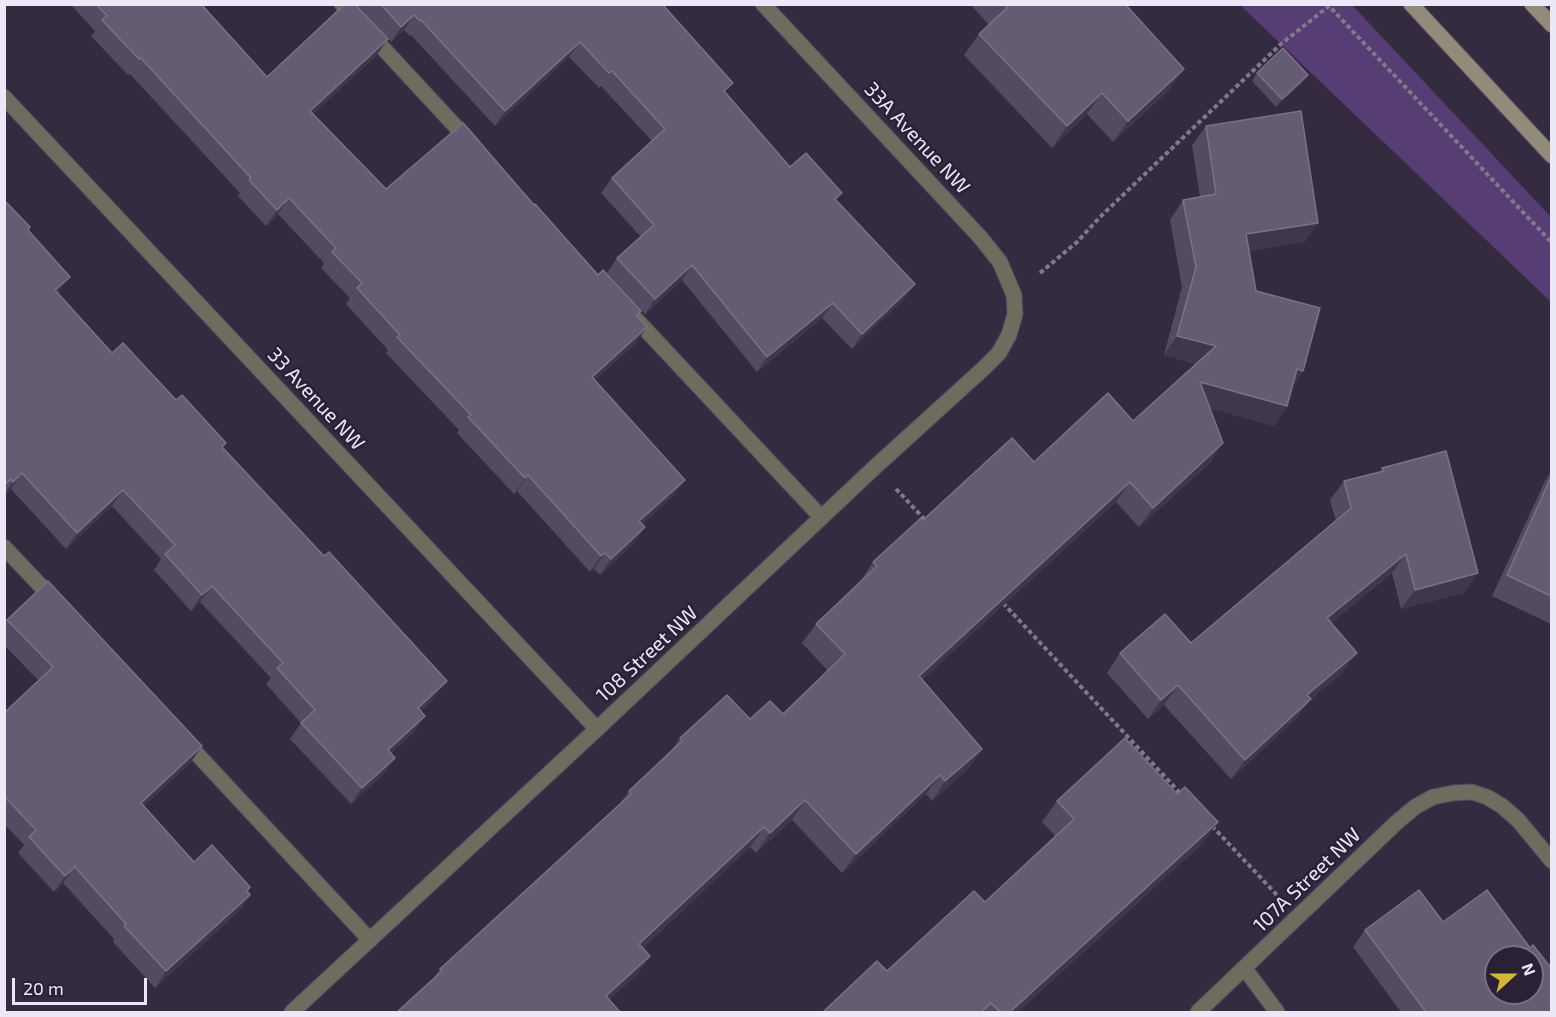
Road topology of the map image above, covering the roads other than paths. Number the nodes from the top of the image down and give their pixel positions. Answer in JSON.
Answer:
{"nodes":[{"id":1,"x":342,"y":4,"type":"edge"},
{"id":2,"x":763,"y":4,"type":"edge"},
{"id":3,"x":1411,"y":4,"type":"edge"},
{"id":4,"x":1532,"y":4,"type":"edge"},
{"id":5,"x":1551,"y":25,"type":"edge"},
{"id":6,"x":4,"y":97,"type":"edge"},
{"id":7,"x":480,"y":152,"type":"edge"},
{"id":8,"x":1551,"y":156,"type":"edge"},
{"id":9,"x":625,"y":308,"type":"edge"},
{"id":10,"x":1015,"y":314,"type":"joint"},
{"id":11,"x":821,"y":517,"type":"junction"},
{"id":12,"x":4,"y":547,"type":"edge"},
{"id":13,"x":62,"y":608,"type":"edge"},
{"id":14,"x":597,"y":729,"type":"junction"},
{"id":15,"x":175,"y":731,"type":"edge"},
{"id":16,"x":1551,"y":861,"type":"edge"},
{"id":17,"x":370,"y":940,"type":"junction"},
{"id":18,"x":1245,"y":969,"type":"junction"},
{"id":19,"x":292,"y":1012,"type":"edge"},
{"id":20,"x":1198,"y":1012,"type":"edge"},
{"id":21,"x":1277,"y":1012,"type":"edge"}],
"edges":[{"from":1,"to":7,"type":"street"},
{"from":2,"to":10,"type":"street","name":"33A Avenue NW"},
{"from":3,"to":8,"type":"main road"},
{"from":4,"to":5,"type":"main road"},
{"from":6,"to":14,"type":"street","name":"33 Avenue NW"},
{"from":9,"to":11,"type":"street"},
{"from":10,"to":11,"type":"street","name":"108 Street NW"},
{"from":11,"to":14,"type":"street","name":"108 Street NW"},
{"from":12,"to":13,"type":"street"},
{"from":14,"to":17,"type":"street","name":"108 Street NW"},
{"from":15,"to":17,"type":"street"},
{"from":16,"to":18,"type":"street","name":"107A Street NW"},
{"from":17,"to":19,"type":"street","name":"108 Street NW"},
{"from":18,"to":20,"type":"street","name":"107A Street NW"},
{"from":18,"to":21,"type":"street"}]}
